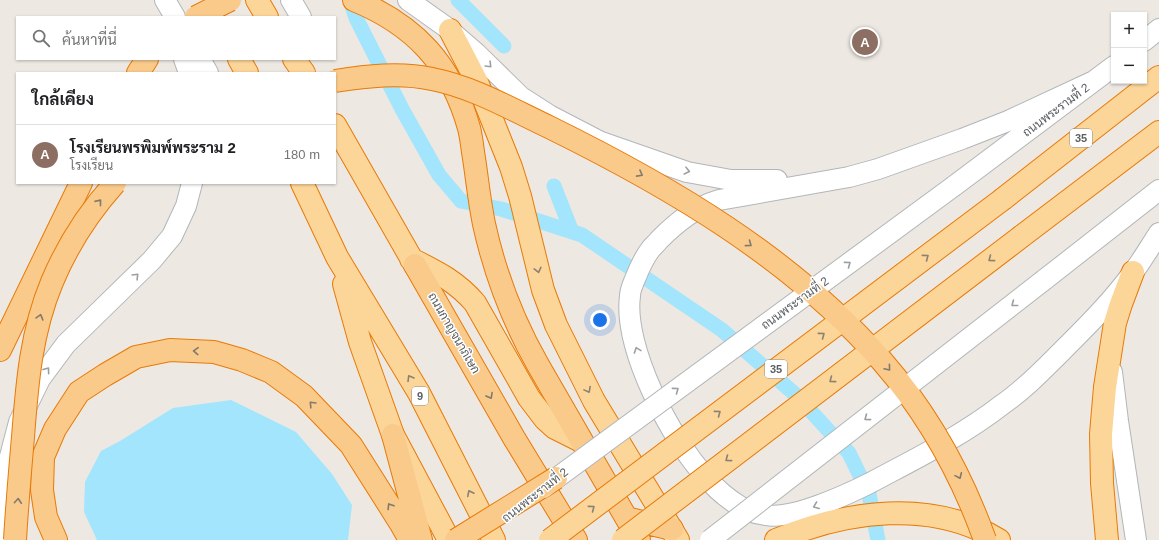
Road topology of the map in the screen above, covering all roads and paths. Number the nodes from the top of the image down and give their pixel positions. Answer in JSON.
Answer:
{"nodes":[{"id":1,"x":206,"y":0,"type":"edge"},
{"id":2,"x":230,"y":0,"type":"edge"},
{"id":3,"x":257,"y":0,"type":"edge"},
{"id":4,"x":291,"y":0,"type":"edge"},
{"id":5,"x":354,"y":0,"type":"edge"},
{"id":6,"x":408,"y":0,"type":"edge"},
{"id":7,"x":198,"y":16,"type":"edge"},
{"id":8,"x":214,"y":16,"type":"edge"},
{"id":9,"x":266,"y":16,"type":"edge"},
{"id":10,"x":300,"y":16,"type":"edge"},
{"id":11,"x":1159,"y":29,"type":"edge"},
{"id":12,"x":450,"y":30,"type":"junction"},
{"id":13,"x":1147,"y":39,"type":"edge"},
{"id":14,"x":147,"y":60,"type":"edge"},
{"id":15,"x":184,"y":60,"type":"edge"},
{"id":16,"x":201,"y":60,"type":"edge"},
{"id":17,"x":240,"y":60,"type":"edge"},
{"id":18,"x":295,"y":60,"type":"edge"},
{"id":19,"x":308,"y":60,"type":"edge"},
{"id":20,"x":1111,"y":68,"type":"edge"},
{"id":21,"x":139,"y":72,"type":"edge"},
{"id":22,"x":188,"y":72,"type":"edge"},
{"id":23,"x":207,"y":72,"type":"edge"},
{"id":24,"x":246,"y":72,"type":"edge"},
{"id":25,"x":303,"y":72,"type":"edge"},
{"id":26,"x":309,"y":72,"type":"edge"},
{"id":27,"x":1159,"y":77,"type":"edge"},
{"id":28,"x":1094,"y":81,"type":"junction"},
{"id":29,"x":336,"y":82,"type":"edge"},
{"id":30,"x":336,"y":127,"type":"edge"},
{"id":31,"x":1159,"y":132,"type":"edge"},
{"id":32,"x":849,"y":177,"type":"junction"},
{"id":33,"x":81,"y":184,"type":"edge"},
{"id":34,"x":114,"y":184,"type":"edge"},
{"id":35,"x":192,"y":184,"type":"edge"},
{"id":36,"x":302,"y":184,"type":"edge"},
{"id":37,"x":1159,"y":190,"type":"edge"},
{"id":38,"x":1159,"y":233,"type":"edge"},
{"id":39,"x":337,"y":258,"type":"junction"},
{"id":40,"x":413,"y":262,"type":"junction"},
{"id":41,"x":1133,"y":272,"type":"junction"},
{"id":42,"x":0,"y":350,"type":"edge"},
{"id":43,"x":1110,"y":355,"type":"junction"},
{"id":44,"x":394,"y":435,"type":"junction"},
{"id":45,"x":581,"y":441,"type":"junction"},
{"id":46,"x":556,"y":478,"type":"junction"},
{"id":47,"x":627,"y":518,"type":"junction"},
{"id":48,"x":675,"y":535,"type":"edge"},
{"id":49,"x":2,"y":540,"type":"edge"},
{"id":50,"x":15,"y":540,"type":"edge"},
{"id":51,"x":56,"y":540,"type":"edge"},
{"id":52,"x":410,"y":540,"type":"edge"},
{"id":53,"x":421,"y":540,"type":"edge"},
{"id":54,"x":449,"y":540,"type":"edge"},
{"id":55,"x":456,"y":540,"type":"edge"},
{"id":56,"x":477,"y":540,"type":"edge"},
{"id":57,"x":494,"y":540,"type":"edge"},
{"id":58,"x":550,"y":540,"type":"edge"},
{"id":59,"x":576,"y":540,"type":"edge"},
{"id":60,"x":623,"y":540,"type":"edge"},
{"id":61,"x":639,"y":540,"type":"edge"},
{"id":62,"x":710,"y":540,"type":"edge"},
{"id":63,"x":776,"y":540,"type":"edge"},
{"id":64,"x":985,"y":540,"type":"edge"},
{"id":65,"x":999,"y":540,"type":"edge"},
{"id":66,"x":1107,"y":540,"type":"edge"},
{"id":67,"x":1136,"y":540,"type":"edge"}],
"edges":[{"from":1,"to":8,"type":"highway"},
{"from":2,"to":7,"type":"highway","bridge":true},
{"from":3,"to":9,"type":"highway"},
{"from":4,"to":10,"type":"main road"},
{"from":5,"to":45,"type":"highway"},
{"from":6,"to":12,"type":"main road"},
{"from":11,"to":13,"type":"main road"},
{"from":12,"to":32,"type":"main road","one_way":true},
{"from":12,"to":48,"type":"highway","one_way":true},
{"from":14,"to":21,"type":"highway"},
{"from":15,"to":22,"type":"main road"},
{"from":16,"to":23,"type":"main road"},
{"from":17,"to":24,"type":"highway"},
{"from":18,"to":25,"type":"highway"},
{"from":19,"to":26,"type":"main road"},
{"from":20,"to":28,"type":"main road","name":"ถนนพระรามที่ 2"},
{"from":58,"to":27,"type":"highway","number":"35","one_way":true,"bridge":true},
{"from":28,"to":32,"type":"main road"},
{"from":46,"to":28,"type":"main road","name":"ถนนพระรามที่ 2","one_way":true,"bridge":true},
{"from":29,"to":64,"type":"highway","one_way":true,"bridge":true},
{"from":30,"to":40,"type":"highway","name":"ถนนกาญจนาภิเษก"},
{"from":31,"to":60,"type":"highway","one_way":true,"bridge":true},
{"from":41,"to":32,"type":"main road","one_way":true},
{"from":33,"to":42,"type":"highway"},
{"from":50,"to":34,"type":"highway","one_way":true,"bridge":true},
{"from":49,"to":35,"type":"main road","one_way":true},
{"from":36,"to":39,"type":"highway","number":"9"},
{"from":37,"to":62,"type":"main road","one_way":true,"bridge":true},
{"from":38,"to":41,"type":"main road"},
{"from":39,"to":44,"type":"highway"},
{"from":57,"to":39,"type":"highway","number":"9","one_way":true},
{"from":40,"to":45,"type":"highway"},
{"from":40,"to":59,"type":"highway","name":"ถนนกาญจนาภิเษก","one_way":true},
{"from":41,"to":43,"type":"highway"},
{"from":43,"to":66,"type":"highway"},
{"from":43,"to":67,"type":"main road"},
{"from":44,"to":53,"type":"highway"},
{"from":44,"to":54,"type":"highway"},
{"from":45,"to":47,"type":"highway"},
{"from":46,"to":55,"type":"highway","bridge":true},
{"from":46,"to":56,"type":"main road","name":"ถนนพระรามที่ 2","bridge":true},
{"from":47,"to":48,"type":"highway"},
{"from":47,"to":61,"type":"highway"},
{"from":52,"to":51,"type":"highway","one_way":true},
{"from":63,"to":65,"type":"highway"}]}
